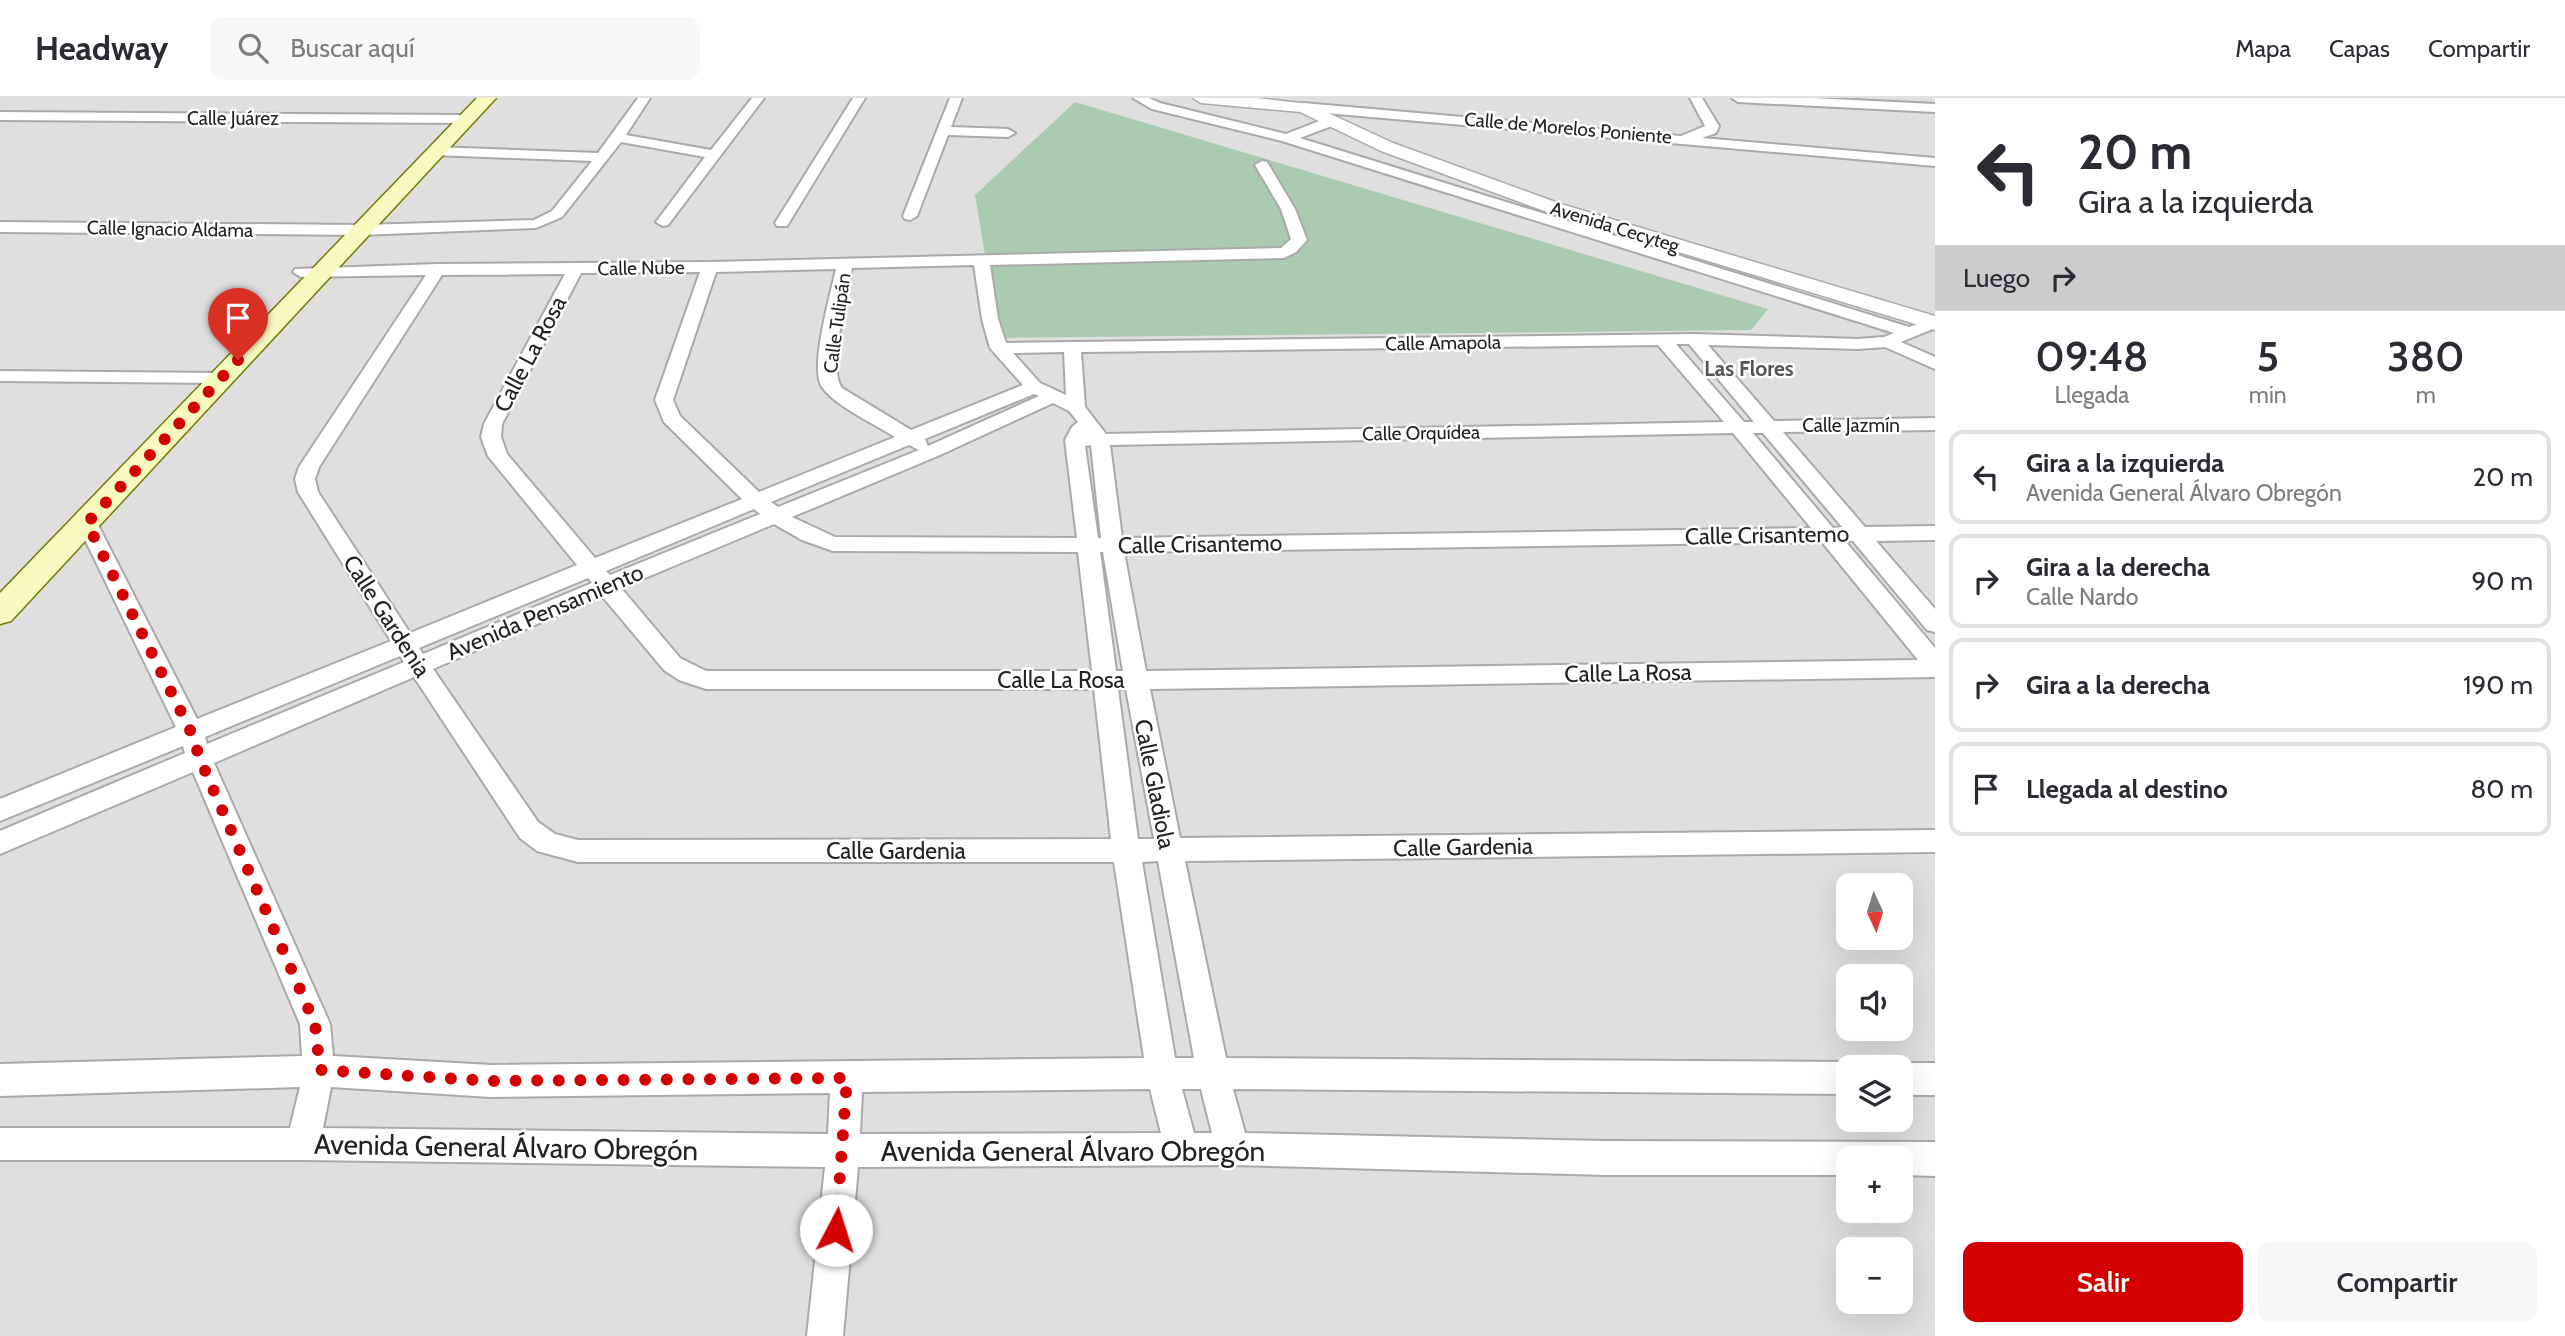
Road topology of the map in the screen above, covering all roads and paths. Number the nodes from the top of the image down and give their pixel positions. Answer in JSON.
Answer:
{"nodes":[{"id":1,"x":487,"y":98,"type":"edge"},
{"id":2,"x":644,"y":98,"type":"edge"},
{"id":3,"x":758,"y":98,"type":"edge"},
{"id":4,"x":859,"y":98,"type":"edge"},
{"id":5,"x":956,"y":98,"type":"edge"},
{"id":6,"x":1139,"y":98,"type":"edge"},
{"id":7,"x":1201,"y":98,"type":"edge"},
{"id":8,"x":1696,"y":98,"type":"edge"},
{"id":9,"x":1738,"y":98,"type":"edge"},
{"id":10,"x":1863,"y":101,"type":"edge"},
{"id":11,"x":1265,"y":103,"type":"junction"},
{"id":12,"x":1343,"y":103,"type":"edge"},
{"id":13,"x":1935,"y":108,"type":"edge"},
{"id":14,"x":462,"y":112,"type":"edge"},
{"id":15,"x":1318,"y":114,"type":"junction"},
{"id":16,"x":0,"y":116,"type":"edge"},
{"id":17,"x":1245,"y":127,"type":"junction"},
{"id":18,"x":1541,"y":130,"type":"junction"},
{"id":19,"x":1711,"y":130,"type":"junction"},
{"id":20,"x":944,"y":131,"type":"junction"},
{"id":21,"x":1008,"y":133,"type":"dead end"},
{"id":22,"x":618,"y":137,"type":"junction"},
{"id":23,"x":1287,"y":138,"type":"junction"},
{"id":24,"x":1684,"y":139,"type":"junction"},
{"id":25,"x":1790,"y":145,"type":"junction"},
{"id":26,"x":434,"y":151,"type":"junction"},
{"id":27,"x":715,"y":155,"type":"junction"},
{"id":28,"x":1935,"y":155,"type":"edge"},
{"id":29,"x":603,"y":157,"type":"junction"},
{"id":30,"x":1904,"y":160,"type":"junction"},
{"id":31,"x":1935,"y":162,"type":"edge"},
{"id":32,"x":1262,"y":165,"type":"dead end"},
{"id":33,"x":1935,"y":170,"type":"edge"},
{"id":34,"x":911,"y":216,"type":"dead end"},
{"id":35,"x":663,"y":222,"type":"dead end"},
{"id":36,"x":782,"y":223,"type":"dead end"},
{"id":37,"x":0,"y":227,"type":"edge"},
{"id":38,"x":350,"y":230,"type":"junction"},
{"id":39,"x":981,"y":260,"type":"junction"},
{"id":40,"x":845,"y":263,"type":"junction"},
{"id":41,"x":710,"y":267,"type":"junction"},
{"id":42,"x":438,"y":269,"type":"junction"},
{"id":43,"x":575,"y":269,"type":"junction"},
{"id":44,"x":312,"y":272,"type":"junction"},
{"id":45,"x":1934,"y":323,"type":"edge"},
{"id":46,"x":1912,"y":333,"type":"junction"},
{"id":47,"x":1663,"y":340,"type":"junction"},
{"id":48,"x":1694,"y":340,"type":"junction"},
{"id":49,"x":1887,"y":342,"type":"junction"},
{"id":50,"x":1072,"y":347,"type":"junction"},
{"id":51,"x":999,"y":348,"type":"junction"},
{"id":52,"x":1935,"y":365,"type":"edge"},
{"id":53,"x":0,"y":376,"type":"edge"},
{"id":54,"x":208,"y":378,"type":"junction"},
{"id":55,"x":1043,"y":392,"type":"junction"},
{"id":56,"x":1935,"y":424,"type":"edge"},
{"id":57,"x":1766,"y":425,"type":"junction"},
{"id":58,"x":1740,"y":426,"type":"junction"},
{"id":59,"x":1084,"y":427,"type":"junction"},
{"id":60,"x":910,"y":439,"type":"junction"},
{"id":61,"x":933,"y":451,"type":"junction"},
{"id":62,"x":757,"y":501,"type":"junction"},
{"id":63,"x":776,"y":515,"type":"junction"},
{"id":64,"x":87,"y":523,"type":"junction"},
{"id":65,"x":1935,"y":533,"type":"edge"},
{"id":66,"x":1826,"y":534,"type":"junction"},
{"id":67,"x":1857,"y":534,"type":"junction"},
{"id":68,"x":1086,"y":545,"type":"junction"},
{"id":69,"x":1112,"y":545,"type":"junction"},
{"id":70,"x":600,"y":576,"type":"junction"},
{"id":71,"x":3,"y":598,"type":"edge"},
{"id":72,"x":1935,"y":624,"type":"edge"},
{"id":73,"x":404,"y":643,"type":"junction"},
{"id":74,"x":418,"y":666,"type":"junction"},
{"id":75,"x":1935,"y":666,"type":"edge"},
{"id":76,"x":1102,"y":680,"type":"junction"},
{"id":77,"x":1136,"y":680,"type":"junction"},
{"id":78,"x":191,"y":732,"type":"junction"},
{"id":79,"x":200,"y":759,"type":"junction"},
{"id":80,"x":0,"y":810,"type":"edge"},
{"id":81,"x":1935,"y":841,"type":"edge"},
{"id":82,"x":0,"y":843,"type":"edge"},
{"id":83,"x":1126,"y":850,"type":"junction"},
{"id":84,"x":1168,"y":850,"type":"junction"},
{"id":85,"x":320,"y":1070,"type":"junction"},
{"id":86,"x":1163,"y":1073,"type":"junction"},
{"id":87,"x":1213,"y":1073,"type":"junction"},
{"id":88,"x":847,"y":1078,"type":"junction"},
{"id":89,"x":1836,"y":1078,"type":"edge"},
{"id":90,"x":1913,"y":1079,"type":"edge"},
{"id":91,"x":1935,"y":1079,"type":"edge"},
{"id":92,"x":0,"y":1080,"type":"edge"},
{"id":93,"x":0,"y":1144,"type":"edge"},
{"id":94,"x":303,"y":1144,"type":"junction"},
{"id":95,"x":1233,"y":1149,"type":"junction"},
{"id":96,"x":1182,"y":1150,"type":"junction"},
{"id":97,"x":844,"y":1151,"type":"junction"},
{"id":98,"x":1935,"y":1158,"type":"edge"},
{"id":99,"x":825,"y":1336,"type":"edge"}],
"edges":[{"from":1,"to":14,"type":"main road"},
{"from":2,"to":22,"type":"street","name":"Calle Ignacio Aldama"},
{"from":3,"to":27,"type":"street"},
{"from":4,"to":36,"type":"street"},
{"from":5,"to":20,"type":"street"},
{"from":6,"to":17,"type":"street"},
{"from":7,"to":11,"type":"street","name":"Calle de Morelos Poniente"},
{"from":8,"to":19,"type":"street"},
{"from":9,"to":10,"type":"street"},
{"from":10,"to":13,"type":"street"},
{"from":11,"to":15,"type":"street","name":"Calle de Morelos Poniente"},
{"from":11,"to":17,"type":"street"},
{"from":12,"to":15,"type":"street","name":"Calle de Morelos Poniente"},
{"from":12,"to":18,"type":"street","name":"Calle de Morelos Poniente"},
{"from":14,"to":16,"type":"street","name":"Calle Juárez"},
{"from":14,"to":26,"type":"main road"},
{"from":14,"to":38,"type":"main road"},
{"from":15,"to":18,"type":"street","name":"Calle de Morelos Poniente"},
{"from":15,"to":23,"type":"street"},
{"from":15,"to":45,"type":"street","name":"Avenida Cecyteg"},
{"from":17,"to":23,"type":"street"},
{"from":18,"to":24,"type":"street","name":"Calle de Morelos Poniente"},
{"from":18,"to":30,"type":"street","name":"Calle de Morelos Poniente"},
{"from":19,"to":24,"type":"street"},
{"from":19,"to":25,"type":"street"},
{"from":20,"to":21,"type":"street"},
{"from":20,"to":34,"type":"street"},
{"from":22,"to":27,"type":"street"},
{"from":22,"to":29,"type":"street","name":"Calle Ignacio Aldama"},
{"from":23,"to":46,"type":"street"},
{"from":24,"to":25,"type":"street","name":"Calle de Morelos Poniente"},
{"from":25,"to":30,"type":"street"},
{"from":26,"to":29,"type":"street"},
{"from":26,"to":38,"type":"main road"},
{"from":27,"to":35,"type":"street"},
{"from":28,"to":30,"type":"street"},
{"from":29,"to":38,"type":"street","name":"Calle Ignacio Aldama"},
{"from":30,"to":31,"type":"street","name":"Calle de Morelos Poniente"},
{"from":30,"to":33,"type":"street","name":"Calle de Morelos Poniente"},
{"from":32,"to":39,"type":"street","name":"Calle Nube"},
{"from":37,"to":38,"type":"street","name":"Calle Ignacio Aldama"},
{"from":38,"to":44,"type":"main road"},
{"from":39,"to":40,"type":"street","name":"Calle Nube"},
{"from":39,"to":51,"type":"street"},
{"from":40,"to":41,"type":"street","name":"Calle Nube"},
{"from":40,"to":60,"type":"street","name":"Calle Tulipán"},
{"from":41,"to":43,"type":"street","name":"Calle Nube"},
{"from":41,"to":62,"type":"street","name":"Calle Crisantemo"},
{"from":42,"to":43,"type":"street","name":"Calle Nube"},
{"from":42,"to":44,"type":"street","name":"Calle Nube"},
{"from":42,"to":73,"type":"street","name":"Calle Gardenia"},
{"from":43,"to":70,"type":"street","name":"Calle La Rosa"},
{"from":44,"to":54,"type":"main road"},
{"from":45,"to":46,"type":"street","name":"Calle Amapola"},
{"from":46,"to":49,"type":"street","name":"Calle Amapola"},
{"from":47,"to":48,"type":"street","name":"Calle Amapola"},
{"from":47,"to":50,"type":"street","name":"Calle Amapola"},
{"from":47,"to":58,"type":"street"},
{"from":48,"to":49,"type":"street","name":"Calle Amapola"},
{"from":48,"to":57,"type":"street"},
{"from":49,"to":52,"type":"street","name":"Calle Amapola"},
{"from":50,"to":51,"type":"street","name":"Calle Amapola"},
{"from":50,"to":59,"type":"street","name":"Calle Gladiola"},
{"from":51,"to":55,"type":"street"},
{"from":53,"to":54,"type":"street"},
{"from":54,"to":64,"type":"main road"},
{"from":54,"to":71,"type":"main road"},
{"from":55,"to":59,"type":"street"},
{"from":55,"to":60,"type":"street","name":"Avenida Pensamiento"},
{"from":55,"to":61,"type":"street","name":"Avenida Pensamiento"},
{"from":56,"to":57,"type":"street","name":"Calle Jazmín"},
{"from":57,"to":58,"type":"street","name":"Calle Orquídea"},
{"from":57,"to":67,"type":"street"},
{"from":58,"to":59,"type":"street","name":"Calle Orquídea"},
{"from":58,"to":66,"type":"street"},
{"from":59,"to":68,"type":"street","name":"Calle Gladiola"},
{"from":59,"to":69,"type":"street","name":"Calle Gladiola"},
{"from":60,"to":61,"type":"street","name":"Calle Tulipán"},
{"from":60,"to":62,"type":"street","name":"Avenida Pensamiento"},
{"from":61,"to":63,"type":"street","name":"Avenida Pensamiento"},
{"from":62,"to":63,"type":"street","name":"Calle Crisantemo"},
{"from":62,"to":70,"type":"street","name":"Avenida Pensamiento"},
{"from":63,"to":68,"type":"street","name":"Calle Crisantemo"},
{"from":63,"to":70,"type":"street","name":"Avenida Pensamiento"},
{"from":64,"to":71,"type":"main road"},
{"from":64,"to":78,"type":"street"},
{"from":65,"to":67,"type":"street","name":"Calle Crisantemo"},
{"from":66,"to":67,"type":"street","name":"Calle Crisantemo"},
{"from":66,"to":69,"type":"street","name":"Calle Crisantemo"},
{"from":66,"to":75,"type":"street"},
{"from":67,"to":72,"type":"street"},
{"from":68,"to":69,"type":"street","name":"Calle Crisantemo"},
{"from":68,"to":76,"type":"street","name":"Calle Gladiola"},
{"from":69,"to":77,"type":"street","name":"Calle Gladiola"},
{"from":70,"to":73,"type":"street","name":"Avenida Pensamiento"},
{"from":70,"to":74,"type":"street","name":"Avenida Pensamiento"},
{"from":70,"to":76,"type":"street","name":"Calle La Rosa"},
{"from":73,"to":74,"type":"street","name":"Calle Gardenia"},
{"from":73,"to":78,"type":"street","name":"Avenida Pensamiento"},
{"from":74,"to":79,"type":"street","name":"Avenida Pensamiento"},
{"from":74,"to":83,"type":"street","name":"Calle Gardenia"},
{"from":75,"to":77,"type":"street","name":"Calle La Rosa"},
{"from":76,"to":77,"type":"street","name":"Calle La Rosa"},
{"from":76,"to":83,"type":"street","name":"Calle Gladiola"},
{"from":77,"to":84,"type":"street","name":"Calle Gladiola"},
{"from":78,"to":79,"type":"street"},
{"from":78,"to":80,"type":"street","name":"Avenida Pensamiento"},
{"from":79,"to":82,"type":"street","name":"Avenida Pensamiento"},
{"from":79,"to":85,"type":"street"},
{"from":81,"to":84,"type":"street","name":"Calle Gardenia"},
{"from":83,"to":84,"type":"street","name":"Calle Gardenia"},
{"from":83,"to":86,"type":"street","name":"Calle Gladiola"},
{"from":84,"to":87,"type":"street","name":"Calle Gladiola"},
{"from":85,"to":88,"type":"street"},
{"from":85,"to":92,"type":"street"},
{"from":85,"to":94,"type":"street"},
{"from":86,"to":87,"type":"street"},
{"from":86,"to":88,"type":"street"},
{"from":86,"to":96,"type":"street","name":"Calle Gladiola"},
{"from":87,"to":89,"type":"street"},
{"from":87,"to":95,"type":"street","name":"Calle Gladiola"},
{"from":88,"to":97,"type":"street"},
{"from":90,"to":91,"type":"street"},
{"from":93,"to":94,"type":"street","name":"Avenida General Álvaro Obregón"},
{"from":94,"to":97,"type":"street","name":"Avenida General Álvaro Obregón"},
{"from":95,"to":96,"type":"street","name":"Avenida General Álvaro Obregón"},
{"from":95,"to":98,"type":"street","name":"Avenida General Álvaro Obregón"},
{"from":96,"to":97,"type":"street","name":"Avenida General Álvaro Obregón"},
{"from":97,"to":99,"type":"street"}]}
